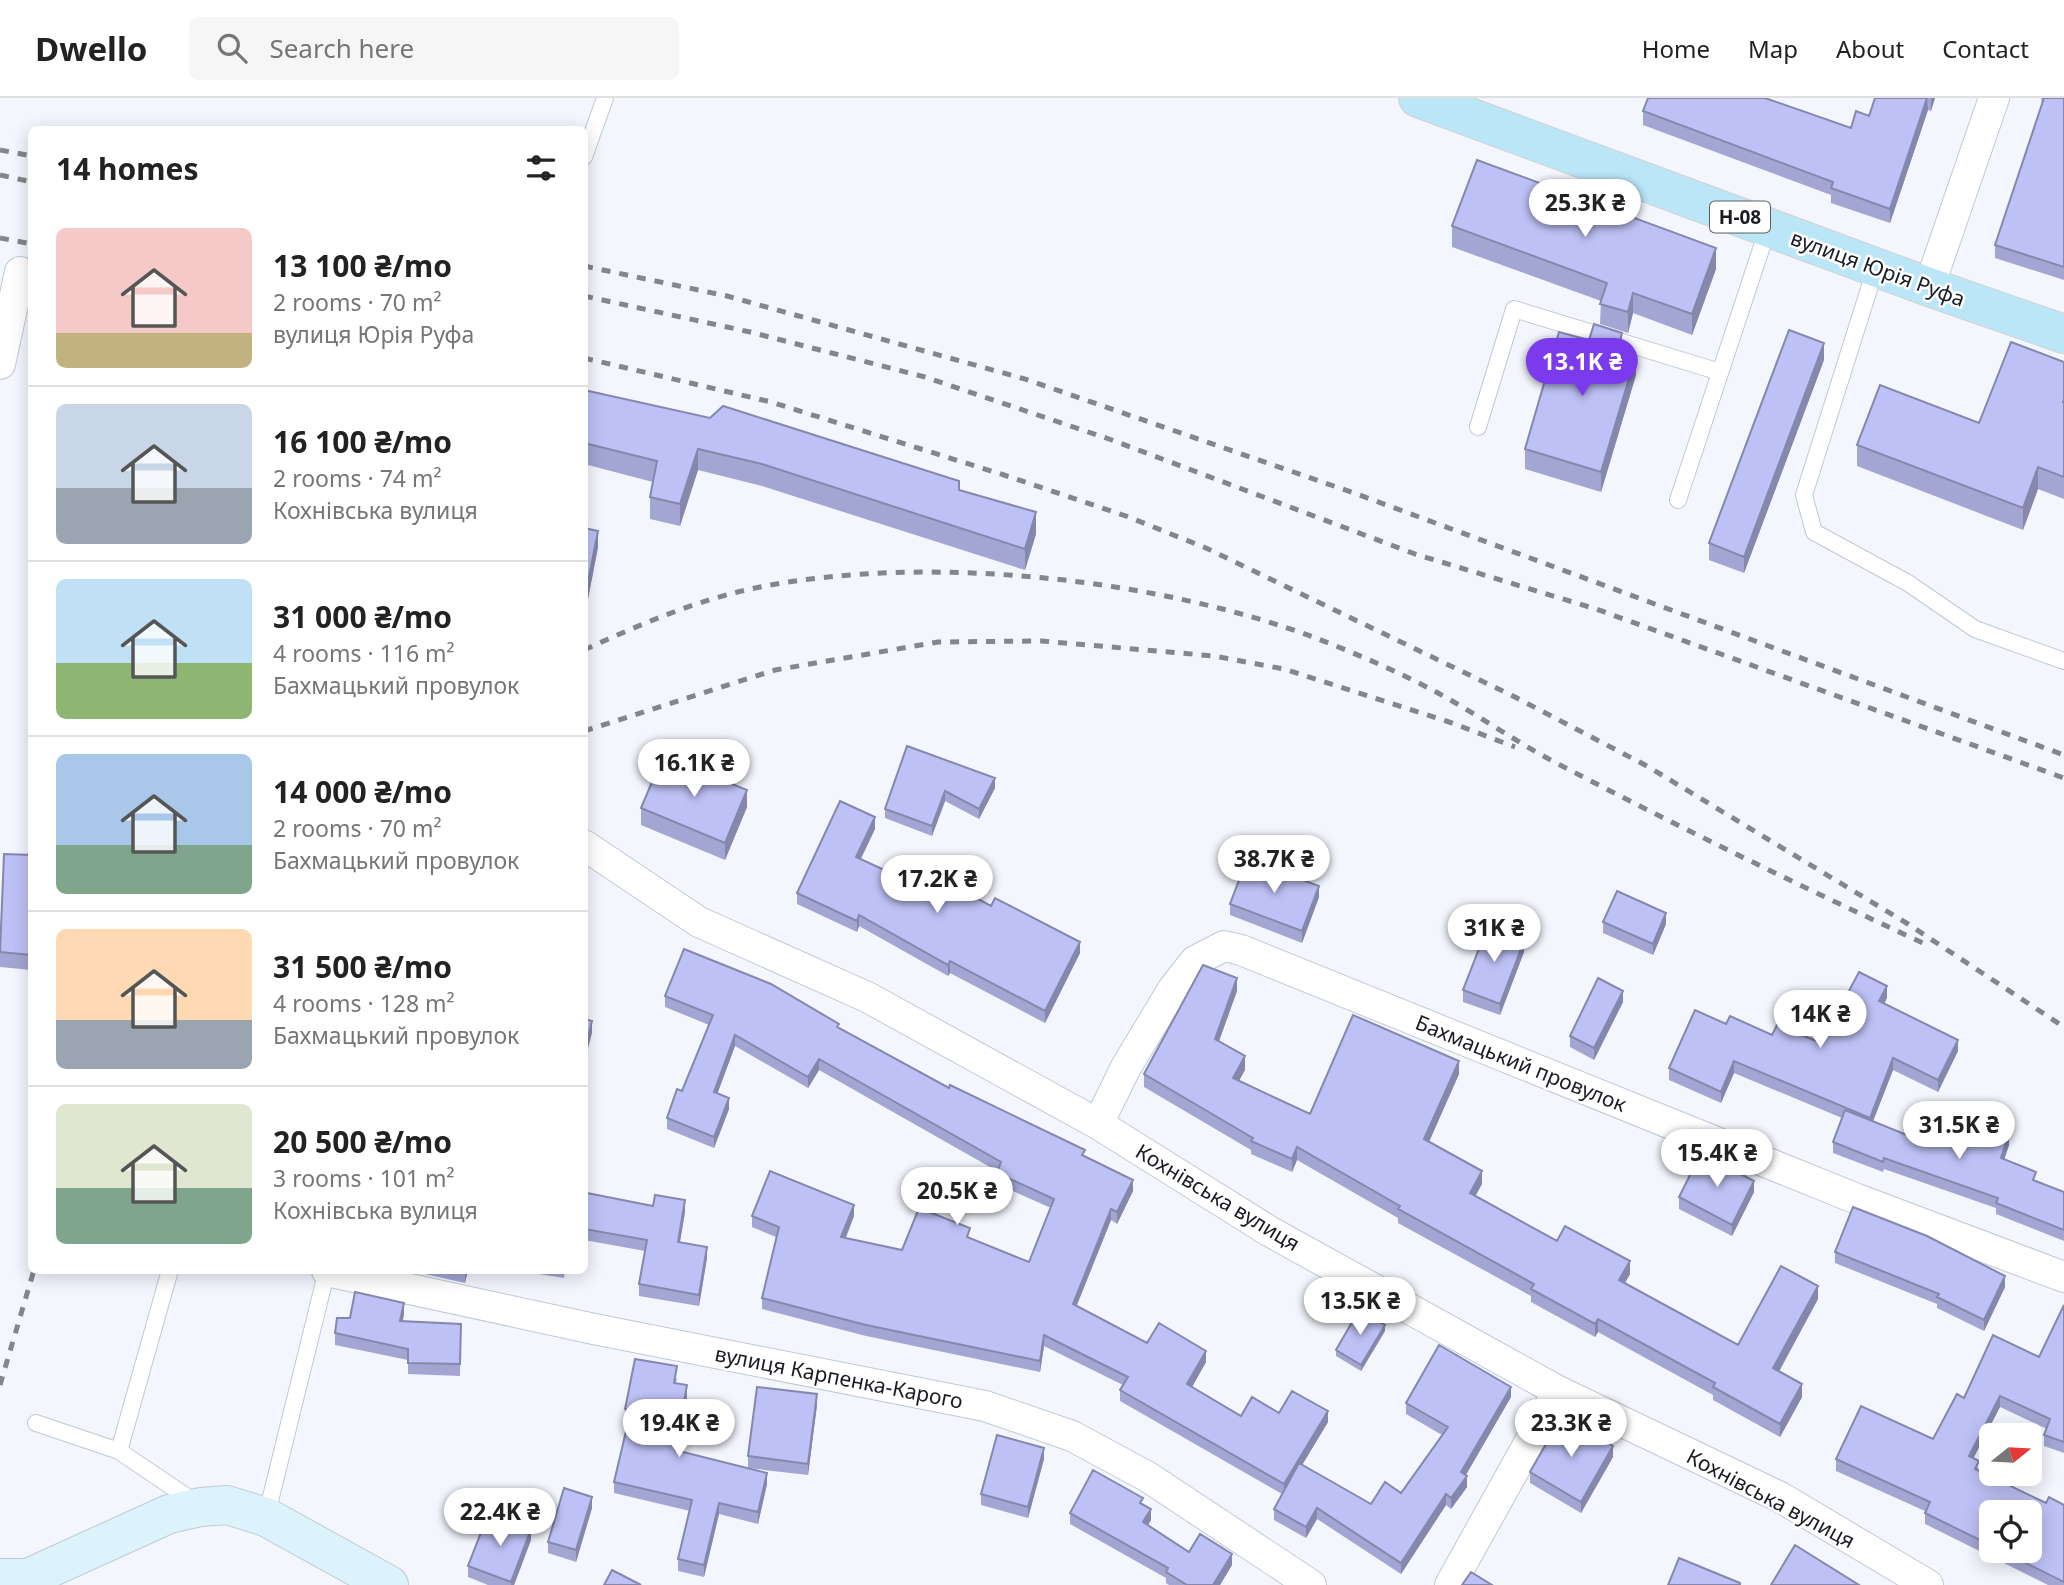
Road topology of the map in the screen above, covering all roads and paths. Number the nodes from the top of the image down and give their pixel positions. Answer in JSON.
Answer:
{"nodes":[{"id":1,"x":605,"y":98,"type":"edge"},
{"id":2,"x":1418,"y":98,"type":"edge"},
{"id":3,"x":1994,"y":98,"type":"edge"},
{"id":4,"x":588,"y":146,"type":"edge"},
{"id":5,"x":1768,"y":228,"type":"junction"},
{"id":6,"x":1876,"y":267,"type":"junction"},
{"id":7,"x":20,"y":272,"type":"dead end"},
{"id":8,"x":1929,"y":287,"type":"junction"},
{"id":9,"x":2064,"y":334,"type":"edge"},
{"id":10,"x":0,"y":364,"type":"edge"},
{"id":11,"x":1720,"y":372,"type":"junction"},
{"id":12,"x":1478,"y":426,"type":"dead end"},
{"id":13,"x":1678,"y":500,"type":"dead end"},
{"id":14,"x":2064,"y":661,"type":"edge"},
{"id":15,"x":588,"y":848,"type":"edge"},
{"id":16,"x":1098,"y":1124,"type":"junction"},
{"id":17,"x":169,"y":1274,"type":"edge"},
{"id":18,"x":326,"y":1274,"type":"edge"},
{"id":19,"x":341,"y":1274,"type":"edge"},
{"id":20,"x":2064,"y":1277,"type":"edge"},
{"id":21,"x":1558,"y":1391,"type":"junction"},
{"id":22,"x":36,"y":1423,"type":"dead end"},
{"id":23,"x":120,"y":1451,"type":"junction"},
{"id":24,"x":201,"y":1507,"type":"junction"},
{"id":25,"x":266,"y":1517,"type":"junction"},
{"id":26,"x":18,"y":1581,"type":"edge"},
{"id":27,"x":389,"y":1585,"type":"edge"},
{"id":28,"x":1311,"y":1585,"type":"edge"},
{"id":29,"x":1450,"y":1585,"type":"edge"},
{"id":30,"x":1928,"y":1585,"type":"edge"}],
"edges":[{"from":1,"to":4,"type":"lane"},
{"from":2,"to":5,"type":"main road","name":"вулиця Юрія Руфа","number":"Н-08"},
{"from":3,"to":8,"type":"street"},
{"from":5,"to":6,"type":"main road","name":"вулиця Юрія Руфа","number":"Н-08"},
{"from":5,"to":11,"type":"lane"},
{"from":6,"to":8,"type":"main road","name":"вулиця Юрія Руфа","number":"Н-08"},
{"from":6,"to":14,"type":"lane"},
{"from":7,"to":10,"type":"street"},
{"from":8,"to":9,"type":"main road","name":"вулиця Юрія Руфа","number":"Н-08"},
{"from":11,"to":12,"type":"lane"},
{"from":11,"to":13,"type":"lane"},
{"from":15,"to":16,"type":"street","name":"Кохнівська вулиця"},
{"from":16,"to":20,"type":"street","name":"Бахмацький провулок"},
{"from":16,"to":21,"type":"street","name":"Кохнівська вулиця"},
{"from":17,"to":23,"type":"lane"},
{"from":18,"to":25,"type":"lane"},
{"from":19,"to":28,"type":"street","name":"вулиця Карпенка-Карого"},
{"from":21,"to":29,"type":"street"},
{"from":21,"to":30,"type":"street","name":"Кохнівська вулиця"},
{"from":22,"to":23,"type":"lane"},
{"from":23,"to":24,"type":"lane"},
{"from":24,"to":25,"type":"street"},
{"from":24,"to":26,"type":"street"},
{"from":25,"to":27,"type":"street"}]}
